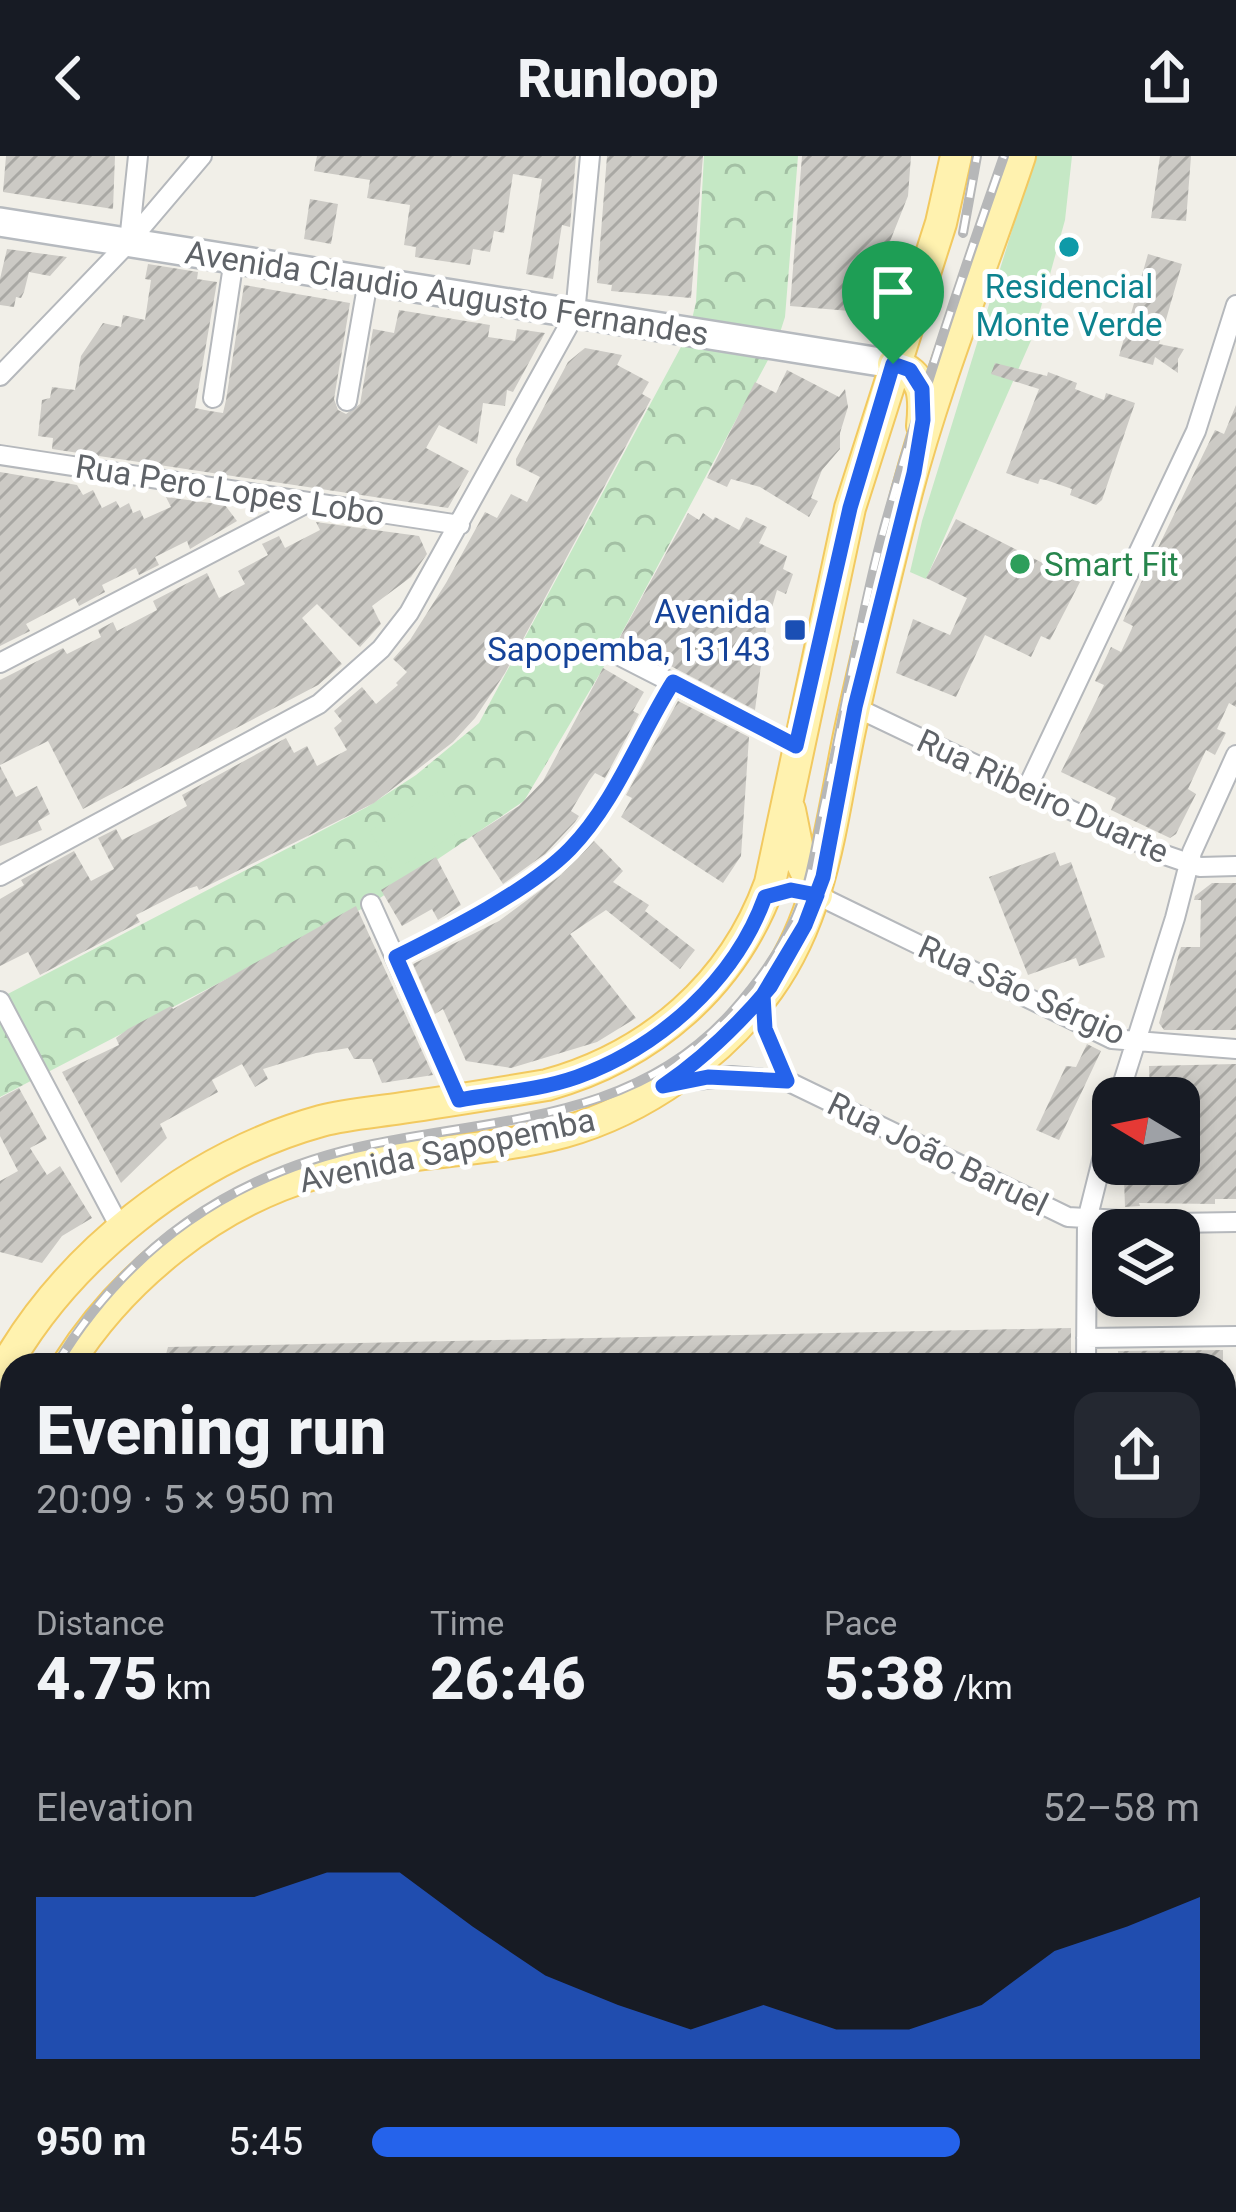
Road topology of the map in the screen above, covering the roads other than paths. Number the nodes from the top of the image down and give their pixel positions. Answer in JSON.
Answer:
{"nodes":[{"id":1,"x":138,"y":156,"type":"edge"},
{"id":2,"x":202,"y":156,"type":"edge"},
{"id":3,"x":590,"y":156,"type":"edge"},
{"id":4,"x":956,"y":156,"type":"edge"},
{"id":5,"x":1021,"y":156,"type":"edge"},
{"id":6,"x":0,"y":222,"type":"edge"},
{"id":7,"x":129,"y":242,"type":"junction"},
{"id":8,"x":234,"y":259,"type":"junction"},
{"id":9,"x":368,"y":280,"type":"junction"},
{"id":10,"x":1236,"y":305,"type":"edge"},
{"id":11,"x":575,"y":314,"type":"junction"},
{"id":12,"x":893,"y":364,"type":"junction"},
{"id":13,"x":0,"y":376,"type":"edge"},
{"id":14,"x":213,"y":398,"type":"dead end"},
{"id":15,"x":347,"y":401,"type":"dead end"},
{"id":16,"x":0,"y":455,"type":"edge"},
{"id":17,"x":914,"y":473,"type":"junction"},
{"id":18,"x":309,"y":502,"type":"junction"},
{"id":19,"x":460,"y":525,"type":"junction"},
{"id":20,"x":836,"y":574,"type":"junction"},
{"id":21,"x":608,"y":650,"type":"dead end"},
{"id":22,"x":0,"y":663,"type":"edge"},
{"id":23,"x":673,"y":682,"type":"junction"},
{"id":24,"x":855,"y":707,"type":"junction"},
{"id":25,"x":796,"y":746,"type":"junction"},
{"id":26,"x":1236,"y":755,"type":"edge"},
{"id":27,"x":790,"y":786,"type":"junction"},
{"id":28,"x":1028,"y":788,"type":"junction"},
{"id":29,"x":1189,"y":863,"type":"junction"},
{"id":30,"x":1236,"y":866,"type":"edge"},
{"id":31,"x":0,"y":876,"type":"edge"},
{"id":32,"x":817,"y":895,"type":"junction"},
{"id":33,"x":765,"y":897,"type":"junction"},
{"id":34,"x":371,"y":904,"type":"dead end"},
{"id":35,"x":396,"y":957,"type":"junction"},
{"id":36,"x":763,"y":995,"type":"junction"},
{"id":37,"x":0,"y":1001,"type":"edge"},
{"id":38,"x":1134,"y":1043,"type":"junction"},
{"id":39,"x":1236,"y":1049,"type":"edge"},
{"id":40,"x":1124,"y":1077,"type":"edge"},
{"id":41,"x":787,"y":1081,"type":"junction"},
{"id":42,"x":663,"y":1086,"type":"junction"},
{"id":43,"x":459,"y":1100,"type":"junction"},
{"id":44,"x":1096,"y":1185,"type":"edge"},
{"id":45,"x":1087,"y":1220,"type":"junction"},
{"id":46,"x":1236,"y":1222,"type":"edge"},
{"id":47,"x":122,"y":1231,"type":"junction"},
{"id":48,"x":1236,"y":1336,"type":"edge"},
{"id":49,"x":1086,"y":1338,"type":"junction"},
{"id":50,"x":12,"y":1353,"type":"edge"},
{"id":51,"x":75,"y":1353,"type":"edge"},
{"id":52,"x":1086,"y":1353,"type":"edge"}],
"edges":[{"from":1,"to":7,"type":"street"},
{"from":2,"to":7,"type":"street"},
{"from":3,"to":11,"type":"street"},
{"from":4,"to":12,"type":"main road","name":"Avenida Sapopemba"},
{"from":5,"to":17,"type":"main road","name":"Avenida Sapopemba"},
{"from":6,"to":7,"type":"street","name":"Avenida Claudio Augusto Fernandes"},
{"from":7,"to":8,"type":"street","name":"Avenida Claudio Augusto Fernandes"},
{"from":7,"to":13,"type":"street"},
{"from":8,"to":9,"type":"street","name":"Avenida Claudio Augusto Fernandes"},
{"from":8,"to":14,"type":"street"},
{"from":9,"to":11,"type":"street","name":"Avenida Claudio Augusto Fernandes"},
{"from":9,"to":15,"type":"street"},
{"from":10,"to":28,"type":"street"},
{"from":11,"to":12,"type":"street","name":"Avenida Claudio Augusto Fernandes"},
{"from":11,"to":19,"type":"street"},
{"from":12,"to":17,"type":"main road"},
{"from":12,"to":20,"type":"main road","name":"Avenida Sapopemba"},
{"from":16,"to":18,"type":"street","name":"Rua Pero Lopes Lobo"},
{"from":17,"to":24,"type":"main road","name":"Avenida Sapopemba"},
{"from":18,"to":19,"type":"street","name":"Rua Pero Lopes Lobo"},
{"from":18,"to":22,"type":"street"},
{"from":19,"to":31,"type":"street"},
{"from":20,"to":24,"type":"main road"},
{"from":20,"to":25,"type":"main road","name":"Avenida Sapopemba"},
{"from":21,"to":23,"type":"street"},
{"from":23,"to":25,"type":"street"},
{"from":23,"to":35,"type":"street"},
{"from":24,"to":28,"type":"street","name":"Rua Ribeiro Duarte"},
{"from":24,"to":32,"type":"main road","name":"Avenida Sapopemba"},
{"from":25,"to":27,"type":"main road","name":"Avenida Sapopemba"},
{"from":26,"to":29,"type":"street"},
{"from":27,"to":32,"type":"main road"},
{"from":27,"to":33,"type":"main road","name":"Avenida Sapopemba"},
{"from":28,"to":29,"type":"street","name":"Rua Ribeiro Duarte"},
{"from":29,"to":30,"type":"street","name":"Rua Ribeiro Duarte"},
{"from":29,"to":38,"type":"street"},
{"from":32,"to":33,"type":"main road"},
{"from":32,"to":36,"type":"main road","name":"Avenida Sapopemba"},
{"from":32,"to":38,"type":"street","name":"Rua São Sérgio"},
{"from":33,"to":43,"type":"main road","name":"Avenida Sapopemba"},
{"from":34,"to":35,"type":"street"},
{"from":35,"to":43,"type":"street"},
{"from":36,"to":41,"type":"street","name":"Rua João Baruel"},
{"from":36,"to":42,"type":"main road","name":"Avenida Sapopemba"},
{"from":37,"to":47,"type":"street"},
{"from":38,"to":39,"type":"street","name":"Rua São Sérgio"},
{"from":38,"to":40,"type":"street"},
{"from":41,"to":42,"type":"street","name":"Rua João Baruel"},
{"from":41,"to":45,"type":"street","name":"Rua João Baruel"},
{"from":42,"to":51,"type":"main road","name":"Avenida Sapopemba"},
{"from":43,"to":47,"type":"main road","name":"Avenida Sapopemba"},
{"from":44,"to":45,"type":"street"},
{"from":45,"to":46,"type":"street","name":"Rua João Baruel"},
{"from":45,"to":49,"type":"street"},
{"from":47,"to":50,"type":"main road","name":"Avenida Sapopemba"},
{"from":48,"to":49,"type":"street"},
{"from":49,"to":52,"type":"street"}]}
